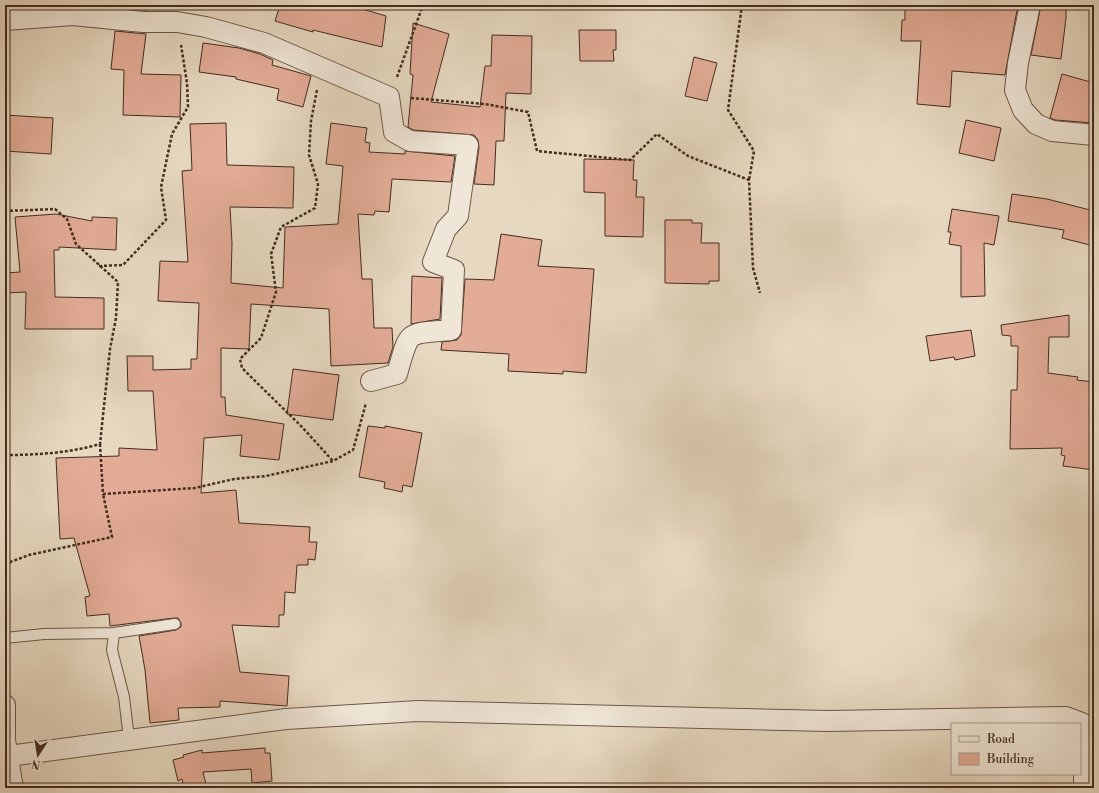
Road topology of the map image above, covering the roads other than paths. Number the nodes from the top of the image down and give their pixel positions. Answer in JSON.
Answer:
{"nodes":[{"id":1,"x":1030,"y":5,"type":"edge"},
{"id":2,"x":5,"y":20,"type":"edge"},
{"id":3,"x":1094,"y":135,"type":"edge"},
{"id":4,"x":372,"y":381,"type":"road end"},
{"id":5,"x":175,"y":624,"type":"dead end"},
{"id":6,"x":114,"y":633,"type":"junction"},
{"id":7,"x":5,"y":638,"type":"edge"},
{"id":8,"x":5,"y":705,"type":"edge"},
{"id":9,"x":129,"y":739,"type":"junction"},
{"id":10,"x":9,"y":756,"type":"junction"},
{"id":11,"x":13,"y":788,"type":"edge"},
{"id":12,"x":1084,"y":788,"type":"edge"}],
"edges":[{"from":1,"to":3,"type":"street"},
{"from":2,"to":4,"type":"street"},
{"from":5,"to":6,"type":"lane"},
{"from":6,"to":7,"type":"lane"},
{"from":6,"to":9,"type":"lane"},
{"from":8,"to":10,"type":"street"},
{"from":9,"to":10,"type":"street"},
{"from":9,"to":12,"type":"street"},
{"from":10,"to":11,"type":"street"}]}
